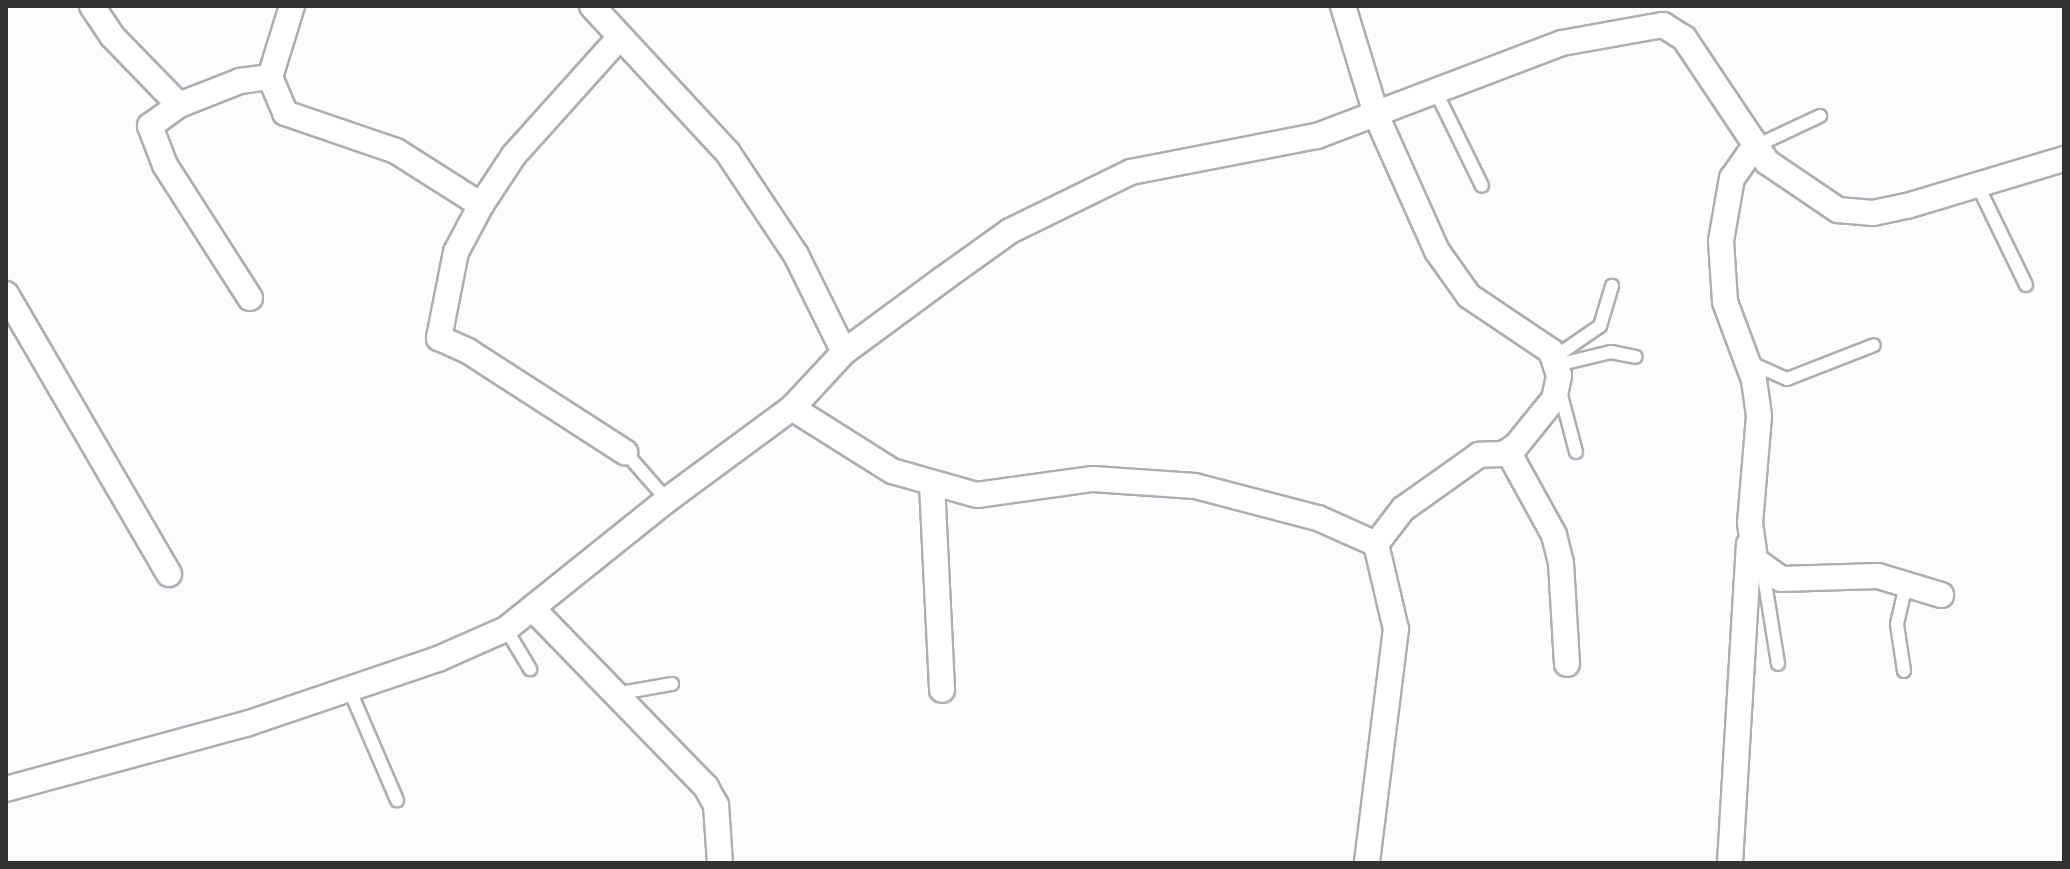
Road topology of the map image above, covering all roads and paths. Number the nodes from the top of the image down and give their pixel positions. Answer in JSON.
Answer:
{"nodes":[{"id":1,"x":92,"y":6,"type":"edge"},
{"id":2,"x":292,"y":6,"type":"edge"},
{"id":3,"x":592,"y":6,"type":"edge"},
{"id":4,"x":1343,"y":6,"type":"edge"},
{"id":5,"x":1658,"y":16,"type":"edge"},
{"id":6,"x":620,"y":37,"type":"junction"},
{"id":7,"x":270,"y":77,"type":"junction"},
{"id":8,"x":1437,"y":94,"type":"junction"},
{"id":9,"x":179,"y":105,"type":"junction"},
{"id":10,"x":1820,"y":116,"type":"dead end"},
{"id":11,"x":1377,"y":117,"type":"junction"},
{"id":12,"x":1754,"y":147,"type":"junction"},
{"id":13,"x":2064,"y":159,"type":"edge"},
{"id":14,"x":1482,"y":186,"type":"dead end"},
{"id":15,"x":1978,"y":186,"type":"junction"},
{"id":16,"x":481,"y":205,"type":"junction"},
{"id":17,"x":2026,"y":285,"type":"dead end"},
{"id":18,"x":1612,"y":286,"type":"dead end"},
{"id":19,"x":6,"y":294,"type":"edge"},
{"id":20,"x":250,"y":298,"type":"dead end"},
{"id":21,"x":1874,"y":345,"type":"dead end"},
{"id":22,"x":844,"y":352,"type":"junction"},
{"id":23,"x":1636,"y":357,"type":"dead end"},
{"id":24,"x":1745,"y":359,"type":"junction"},
{"id":25,"x":1557,"y":370,"type":"junction"},
{"id":26,"x":792,"y":408,"type":"junction"},
{"id":27,"x":625,"y":452,"type":"joint"},
{"id":28,"x":1576,"y":452,"type":"dead end"},
{"id":29,"x":1509,"y":453,"type":"junction"},
{"id":30,"x":932,"y":484,"type":"junction"},
{"id":31,"x":667,"y":500,"type":"junction"},
{"id":32,"x":1750,"y":542,"type":"junction"},
{"id":33,"x":1376,"y":544,"type":"junction"},
{"id":34,"x":1763,"y":570,"type":"junction"},
{"id":35,"x":169,"y":574,"type":"dead end"},
{"id":36,"x":1906,"y":585,"type":"junction"},
{"id":37,"x":1941,"y":595,"type":"dead end"},
{"id":38,"x":534,"y":610,"type":"junction"},
{"id":39,"x":506,"y":629,"type":"junction"},
{"id":40,"x":1567,"y":664,"type":"dead end"},
{"id":41,"x":1778,"y":664,"type":"dead end"},
{"id":42,"x":530,"y":669,"type":"dead end"},
{"id":43,"x":1904,"y":671,"type":"dead end"},
{"id":44,"x":672,"y":684,"type":"dead end"},
{"id":45,"x":942,"y":690,"type":"dead end"},
{"id":46,"x":350,"y":691,"type":"junction"},
{"id":47,"x":612,"y":694,"type":"junction"},
{"id":48,"x":6,"y":789,"type":"edge"},
{"id":49,"x":397,"y":800,"type":"dead end"},
{"id":50,"x":720,"y":863,"type":"edge"},
{"id":51,"x":1367,"y":863,"type":"edge"},
{"id":52,"x":1730,"y":863,"type":"edge"}],
"edges":[{"from":1,"to":9,"type":"street"},
{"from":2,"to":7,"type":"street"},
{"from":3,"to":6,"type":"street"},
{"from":4,"to":11,"type":"street"},
{"from":5,"to":8,"type":"street"},
{"from":5,"to":12,"type":"street"},
{"from":6,"to":16,"type":"street"},
{"from":6,"to":22,"type":"street"},
{"from":7,"to":9,"type":"street"},
{"from":7,"to":16,"type":"street"},
{"from":8,"to":11,"type":"street"},
{"from":8,"to":14,"type":"lane"},
{"from":9,"to":20,"type":"street"},
{"from":10,"to":12,"type":"lane"},
{"from":11,"to":22,"type":"street"},
{"from":11,"to":25,"type":"street"},
{"from":12,"to":15,"type":"street"},
{"from":12,"to":24,"type":"street"},
{"from":13,"to":15,"type":"street"},
{"from":15,"to":17,"type":"lane"},
{"from":16,"to":27,"type":"street"},
{"from":18,"to":25,"type":"lane"},
{"from":19,"to":35,"type":"street"},
{"from":21,"to":24,"type":"lane"},
{"from":22,"to":26,"type":"street"},
{"from":23,"to":25,"type":"lane"},
{"from":24,"to":32,"type":"street"},
{"from":25,"to":28,"type":"lane"},
{"from":25,"to":29,"type":"street"},
{"from":26,"to":30,"type":"street"},
{"from":26,"to":31,"type":"street"},
{"from":27,"to":31,"type":"lane"},
{"from":29,"to":33,"type":"street"},
{"from":29,"to":40,"type":"street"},
{"from":30,"to":33,"type":"street"},
{"from":30,"to":45,"type":"street"},
{"from":31,"to":38,"type":"street"},
{"from":32,"to":34,"type":"street"},
{"from":32,"to":52,"type":"street"},
{"from":33,"to":51,"type":"street"},
{"from":34,"to":36,"type":"street"},
{"from":34,"to":41,"type":"lane"},
{"from":36,"to":37,"type":"street"},
{"from":36,"to":43,"type":"lane"},
{"from":38,"to":39,"type":"street"},
{"from":38,"to":47,"type":"street"},
{"from":39,"to":42,"type":"lane"},
{"from":39,"to":46,"type":"street"},
{"from":44,"to":47,"type":"lane"},
{"from":46,"to":48,"type":"street"},
{"from":46,"to":49,"type":"lane"},
{"from":47,"to":50,"type":"street"}]}
